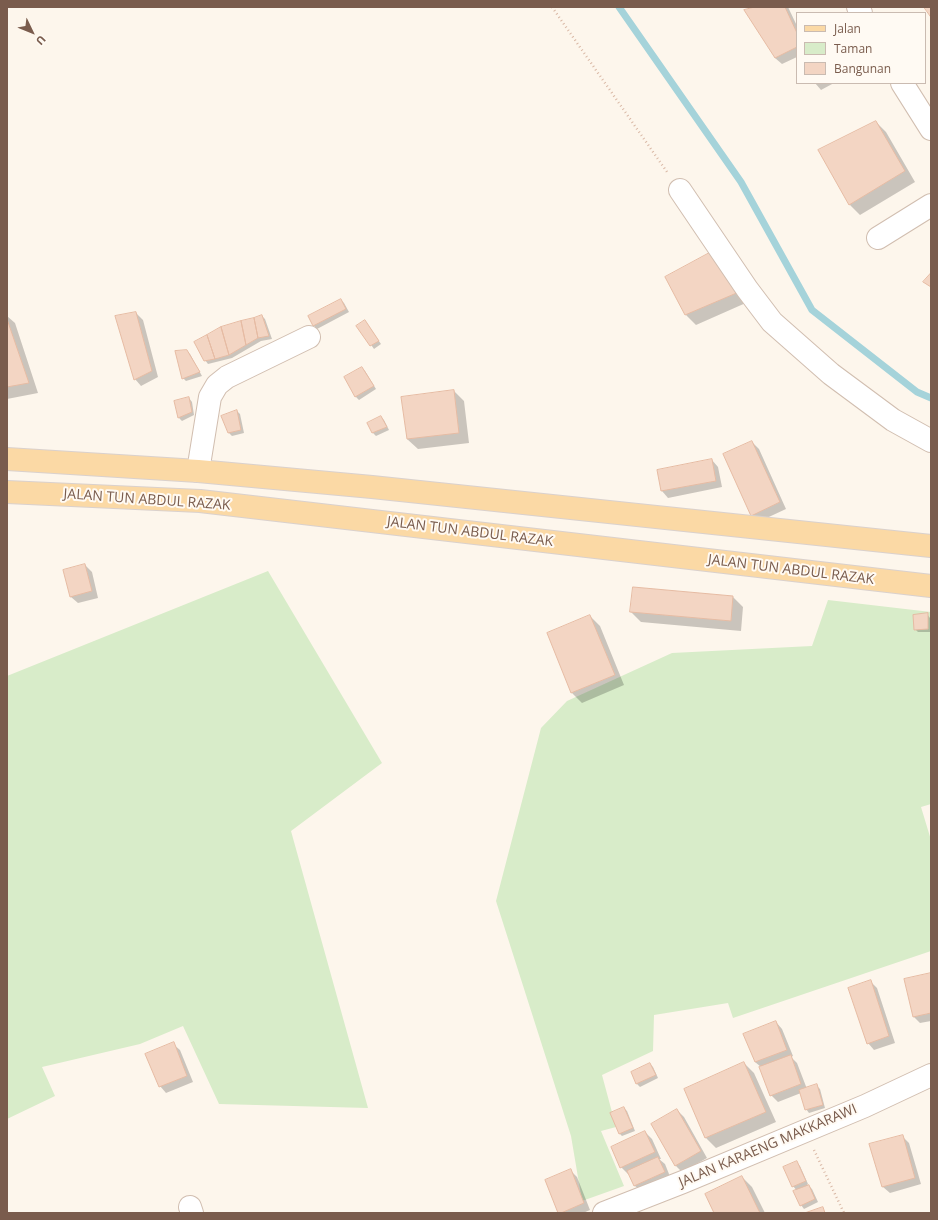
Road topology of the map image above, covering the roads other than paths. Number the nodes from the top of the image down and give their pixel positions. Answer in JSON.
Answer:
{"nodes":[{"id":1,"x":903,"y":84,"type":"edge"},
{"id":2,"x":931,"y":129,"type":"edge"},
{"id":3,"x":680,"y":190,"type":"road end"},
{"id":4,"x":931,"y":205,"type":"edge"},
{"id":5,"x":878,"y":238,"type":"dead end"},
{"id":6,"x":309,"y":337,"type":"dead end"},
{"id":7,"x":931,"y":441,"type":"edge"},
{"id":8,"x":7,"y":459,"type":"edge"},
{"id":9,"x":198,"y":471,"type":"junction"},
{"id":10,"x":7,"y":492,"type":"edge"},
{"id":11,"x":931,"y":546,"type":"edge"},
{"id":12,"x":931,"y":586,"type":"edge"},
{"id":13,"x":931,"y":1075,"type":"edge"},
{"id":14,"x":604,"y":1213,"type":"edge"}],
"edges":[{"from":1,"to":2,"type":"street"},
{"from":3,"to":7,"type":"street"},
{"from":4,"to":5,"type":"street"},
{"from":6,"to":9,"type":"street"},
{"from":8,"to":9,"type":"main road"},
{"from":9,"to":11,"type":"main road"},
{"from":10,"to":12,"type":"main road","name":"JALAN TUN ABDUL RAZAK"},
{"from":13,"to":14,"type":"street","name":"JALAN KARAENG MAKKARAWI"}]}
